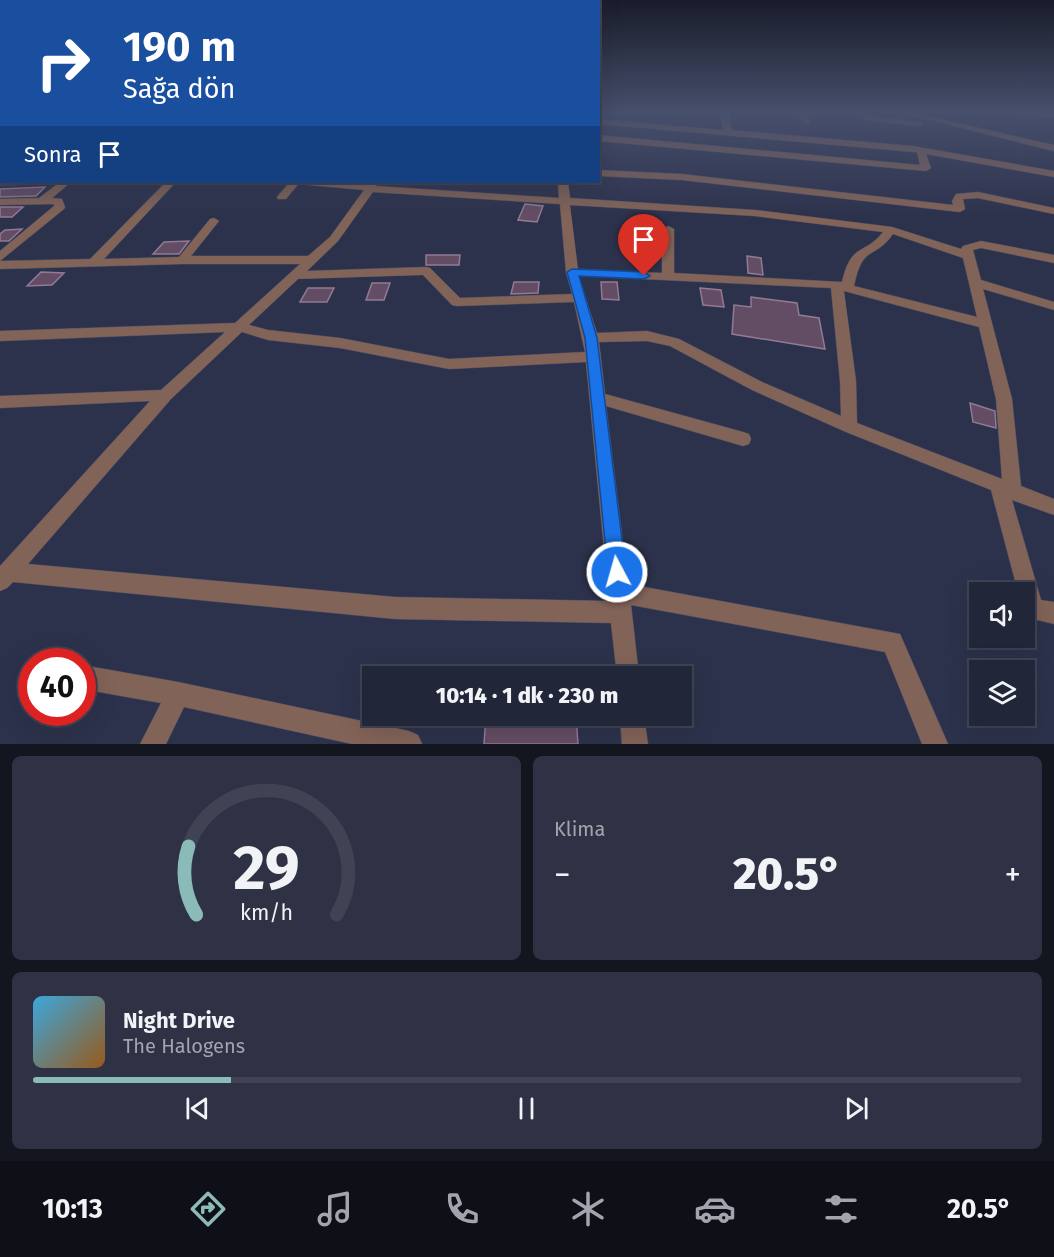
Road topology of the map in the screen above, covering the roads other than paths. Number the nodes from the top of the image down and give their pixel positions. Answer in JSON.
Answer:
{"nodes":[{"id":1,"x":703,"y":147,"type":"edge"},
{"id":2,"x":743,"y":147,"type":"edge"},
{"id":3,"x":868,"y":147,"type":"edge"},
{"id":4,"x":743,"y":150,"type":"junction"},
{"id":5,"x":921,"y":152,"type":"junction"},
{"id":6,"x":600,"y":173,"type":"edge"},
{"id":7,"x":1054,"y":174,"type":"edge"},
{"id":8,"x":65,"y":183,"type":"edge"},
{"id":9,"x":170,"y":183,"type":"edge"},
{"id":10,"x":294,"y":183,"type":"edge"},
{"id":11,"x":324,"y":183,"type":"edge"},
{"id":12,"x":563,"y":183,"type":"edge"},
{"id":13,"x":371,"y":186,"type":"edge"},
{"id":14,"x":282,"y":197,"type":"dead end"},
{"id":15,"x":564,"y":200,"type":"junction"},
{"id":16,"x":0,"y":202,"type":"edge"},
{"id":17,"x":41,"y":202,"type":"junction"},
{"id":18,"x":1054,"y":211,"type":"edge"},
{"id":19,"x":214,"y":221,"type":"dead end"},
{"id":20,"x":668,"y":229,"type":"dead end"},
{"id":21,"x":890,"y":230,"type":"junction"},
{"id":22,"x":16,"y":243,"type":"junction"},
{"id":23,"x":0,"y":244,"type":"edge"},
{"id":24,"x":970,"y":256,"type":"junction"},
{"id":25,"x":0,"y":257,"type":"edge"},
{"id":26,"x":1054,"y":259,"type":"edge"},
{"id":27,"x":182,"y":260,"type":"junction"},
{"id":28,"x":312,"y":260,"type":"junction"},
{"id":29,"x":93,"y":263,"type":"junction"},
{"id":30,"x":0,"y":265,"type":"edge"},
{"id":31,"x":572,"y":272,"type":"junction"},
{"id":32,"x":296,"y":274,"type":"junction"},
{"id":33,"x":668,"y":277,"type":"junction"},
{"id":34,"x":977,"y":283,"type":"junction"},
{"id":35,"x":842,"y":287,"type":"junction"},
{"id":36,"x":579,"y":298,"type":"junction"},
{"id":37,"x":1054,"y":306,"type":"edge"},
{"id":38,"x":986,"y":324,"type":"junction"},
{"id":39,"x":239,"y":327,"type":"junction"},
{"id":40,"x":0,"y":336,"type":"edge"},
{"id":41,"x":591,"y":338,"type":"junction"},
{"id":42,"x":593,"y":357,"type":"junction"},
{"id":43,"x":165,"y":395,"type":"junction"},
{"id":44,"x":598,"y":398,"type":"junction"},
{"id":45,"x":0,"y":402,"type":"edge"},
{"id":46,"x":849,"y":426,"type":"junction"},
{"id":47,"x":743,"y":439,"type":"dead end"},
{"id":48,"x":1006,"y":489,"type":"junction"},
{"id":49,"x":1054,"y":507,"type":"edge"},
{"id":50,"x":5,"y":576,"type":"edge"},
{"id":51,"x":620,"y":603,"type":"junction"},
{"id":52,"x":1054,"y":613,"type":"edge"},
{"id":53,"x":627,"y":666,"type":"edge"},
{"id":54,"x":96,"y":679,"type":"edge"},
{"id":55,"x":178,"y":694,"type":"junction"},
{"id":56,"x":633,"y":726,"type":"edge"},
{"id":57,"x":153,"y":744,"type":"edge"},
{"id":58,"x":409,"y":744,"type":"edge"},
{"id":59,"x":635,"y":744,"type":"edge"},
{"id":60,"x":935,"y":744,"type":"edge"}],
"edges":[{"from":1,"to":4,"type":"street"},
{"from":2,"to":4,"type":"street"},
{"from":3,"to":5,"type":"street"},
{"from":4,"to":5,"type":"street"},
{"from":5,"to":7,"type":"street"},
{"from":6,"to":18,"type":"street"},
{"from":8,"to":17,"type":"street"},
{"from":9,"to":29,"type":"street"},
{"from":10,"to":14,"type":"street"},
{"from":11,"to":13,"type":"street"},
{"from":12,"to":15,"type":"street"},
{"from":13,"to":15,"type":"street"},
{"from":13,"to":28,"type":"street"},
{"from":15,"to":21,"type":"street"},
{"from":15,"to":31,"type":"street"},
{"from":16,"to":17,"type":"street"},
{"from":17,"to":22,"type":"street"},
{"from":19,"to":27,"type":"street"},
{"from":20,"to":33,"type":"street"},
{"from":21,"to":24,"type":"street"},
{"from":21,"to":35,"type":"street"},
{"from":22,"to":23,"type":"street"},
{"from":22,"to":25,"type":"street"},
{"from":24,"to":26,"type":"street"},
{"from":24,"to":34,"type":"street"},
{"from":27,"to":28,"type":"street"},
{"from":27,"to":29,"type":"street"},
{"from":28,"to":32,"type":"street"},
{"from":29,"to":30,"type":"street"},
{"from":31,"to":33,"type":"street"},
{"from":31,"to":36,"type":"street"},
{"from":32,"to":36,"type":"street"},
{"from":32,"to":39,"type":"street"},
{"from":33,"to":35,"type":"street"},
{"from":34,"to":37,"type":"street"},
{"from":34,"to":38,"type":"street"},
{"from":35,"to":38,"type":"street"},
{"from":35,"to":46,"type":"street"},
{"from":36,"to":41,"type":"street"},
{"from":38,"to":48,"type":"street"},
{"from":39,"to":40,"type":"street"},
{"from":39,"to":42,"type":"street"},
{"from":39,"to":43,"type":"street"},
{"from":41,"to":42,"type":"street"},
{"from":41,"to":46,"type":"street"},
{"from":42,"to":44,"type":"street"},
{"from":43,"to":45,"type":"street"},
{"from":43,"to":50,"type":"street"},
{"from":44,"to":47,"type":"street"},
{"from":44,"to":51,"type":"street"},
{"from":46,"to":48,"type":"street"},
{"from":48,"to":49,"type":"street"},
{"from":48,"to":52,"type":"street"},
{"from":50,"to":51,"type":"street"},
{"from":51,"to":53,"type":"street"},
{"from":51,"to":60,"type":"street"},
{"from":54,"to":55,"type":"street"},
{"from":55,"to":57,"type":"street"},
{"from":55,"to":58,"type":"street"},
{"from":56,"to":59,"type":"street"}]}
